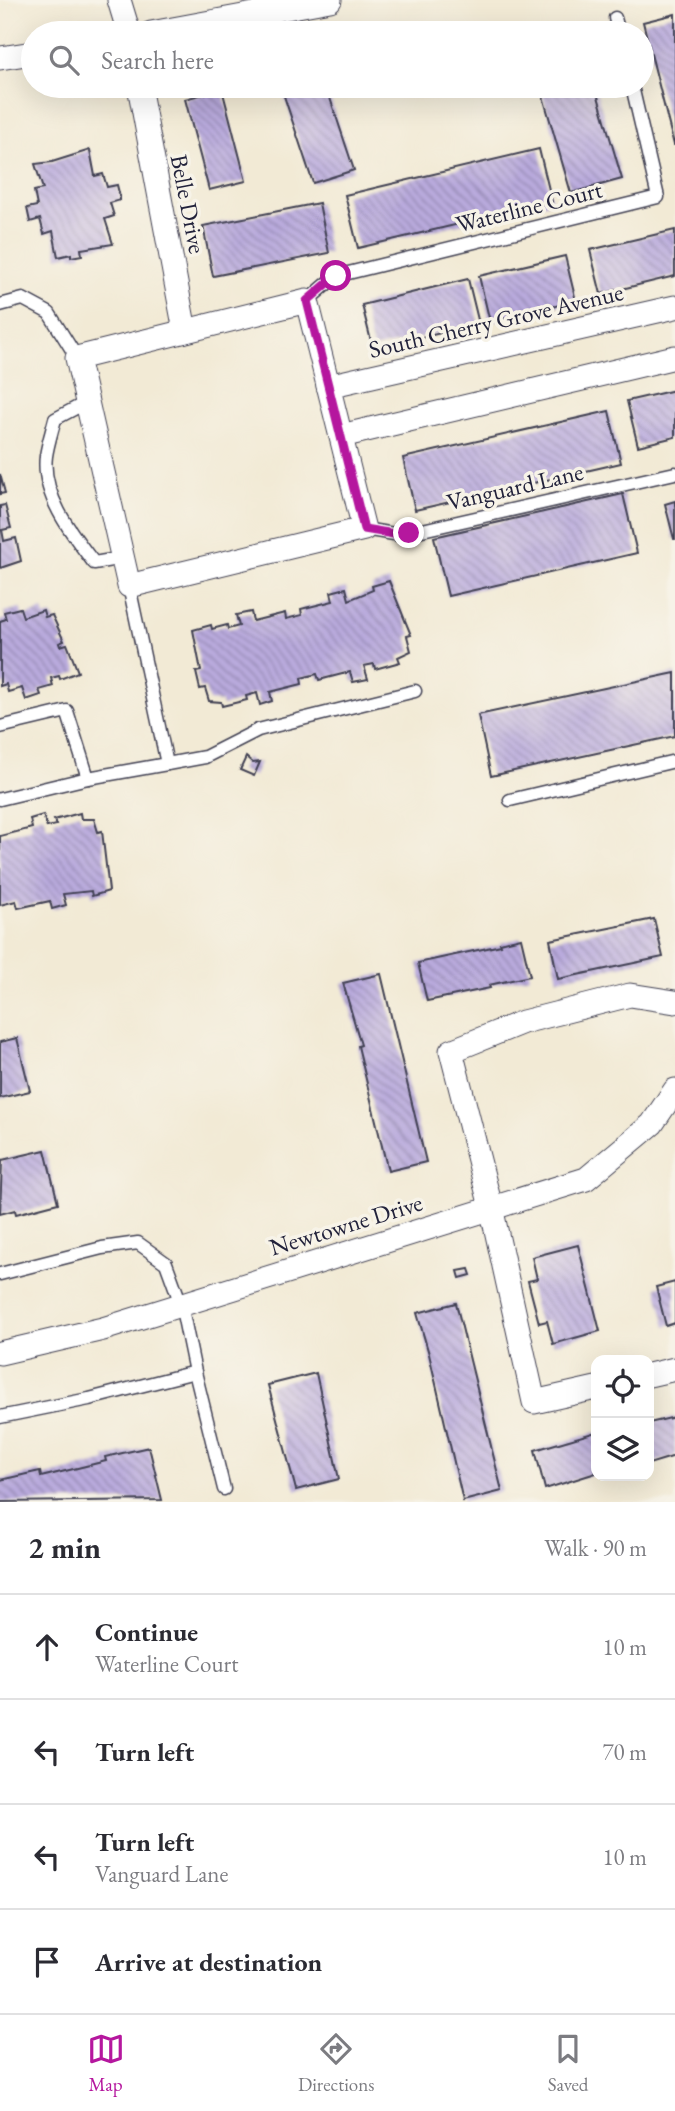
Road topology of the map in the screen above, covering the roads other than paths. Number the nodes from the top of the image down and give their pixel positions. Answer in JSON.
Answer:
{"nodes":[{"id":1,"x":119,"y":0,"type":"edge"},
{"id":2,"x":330,"y":0,"type":"edge"},
{"id":3,"x":615,"y":18,"type":"dead end"},
{"id":4,"x":125,"y":21,"type":"edge"},
{"id":5,"x":216,"y":21,"type":"edge"},
{"id":6,"x":616,"y":21,"type":"edge"},
{"id":7,"x":21,"y":55,"type":"edge"},
{"id":8,"x":0,"y":58,"type":"edge"},
{"id":9,"x":141,"y":98,"type":"edge"},
{"id":10,"x":635,"y":98,"type":"edge"},
{"id":11,"x":307,"y":301,"type":"junction"},
{"id":12,"x":0,"y":305,"type":"edge"},
{"id":13,"x":675,"y":307,"type":"edge"},
{"id":14,"x":185,"y":331,"type":"junction"},
{"id":15,"x":675,"y":357,"type":"edge"},
{"id":16,"x":76,"y":358,"type":"junction"},
{"id":17,"x":328,"y":386,"type":"junction"},
{"id":18,"x":87,"y":402,"type":"junction"},
{"id":19,"x":341,"y":436,"type":"junction"},
{"id":20,"x":675,"y":472,"type":"edge"},
{"id":21,"x":364,"y":529,"type":"junction"},
{"id":22,"x":123,"y":558,"type":"junction"},
{"id":23,"x":129,"y":586,"type":"junction"},
{"id":24,"x":415,"y":691,"type":"dead end"},
{"id":25,"x":0,"y":727,"type":"edge"},
{"id":26,"x":675,"y":761,"type":"edge"},
{"id":27,"x":167,"y":764,"type":"junction"},
{"id":28,"x":88,"y":778,"type":"junction"},
{"id":29,"x":0,"y":799,"type":"edge"},
{"id":30,"x":510,"y":800,"type":"dead end"},
{"id":31,"x":675,"y":1002,"type":"edge"},
{"id":32,"x":675,"y":1090,"type":"edge"},
{"id":33,"x":491,"y":1207,"type":"junction"},
{"id":34,"x":0,"y":1274,"type":"edge"},
{"id":35,"x":181,"y":1304,"type":"junction"},
{"id":36,"x":0,"y":1353,"type":"edge"},
{"id":37,"x":675,"y":1369,"type":"edge"},
{"id":38,"x":195,"y":1371,"type":"junction"},
{"id":39,"x":654,"y":1374,"type":"edge"},
{"id":40,"x":591,"y":1389,"type":"edge"},
{"id":41,"x":0,"y":1417,"type":"edge"},
{"id":42,"x":224,"y":1489,"type":"dead end"}],
"edges":[{"from":1,"to":4,"type":"street"},
{"from":2,"to":5,"type":"street"},
{"from":3,"to":6,"type":"lane"},
{"from":7,"to":8,"type":"street"},
{"from":9,"to":14,"type":"street","name":"Belle Drive"},
{"from":10,"to":11,"type":"lane","name":"Waterline Court"},
{"from":11,"to":14,"type":"street"},
{"from":11,"to":17,"type":"street"},
{"from":12,"to":16,"type":"lane"},
{"from":13,"to":17,"type":"street","name":"South Cherry Grove Avenue"},
{"from":14,"to":16,"type":"street"},
{"from":15,"to":19,"type":"street"},
{"from":16,"to":18,"type":"street"},
{"from":17,"to":19,"type":"street"},
{"from":18,"to":22,"type":"street"},
{"from":18,"to":22,"type":"lane"},
{"from":19,"to":21,"type":"street"},
{"from":20,"to":21,"type":"lane","name":"Vanguard Lane"},
{"from":21,"to":23,"type":"street"},
{"from":22,"to":23,"type":"street"},
{"from":23,"to":27,"type":"lane"},
{"from":24,"to":27,"type":"lane"},
{"from":25,"to":28,"type":"lane"},
{"from":26,"to":30,"type":"lane"},
{"from":27,"to":28,"type":"lane"},
{"from":28,"to":29,"type":"lane"},
{"from":31,"to":33,"type":"street"},
{"from":32,"to":33,"type":"street","name":"Newtowne Drive"},
{"from":33,"to":35,"type":"street","name":"Newtowne Drive"},
{"from":33,"to":40,"type":"street"},
{"from":34,"to":35,"type":"lane"},
{"from":35,"to":36,"type":"street","name":"Newtowne Drive"},
{"from":35,"to":38,"type":"lane"},
{"from":37,"to":39,"type":"street"},
{"from":38,"to":41,"type":"lane"},
{"from":38,"to":42,"type":"lane"}]}
